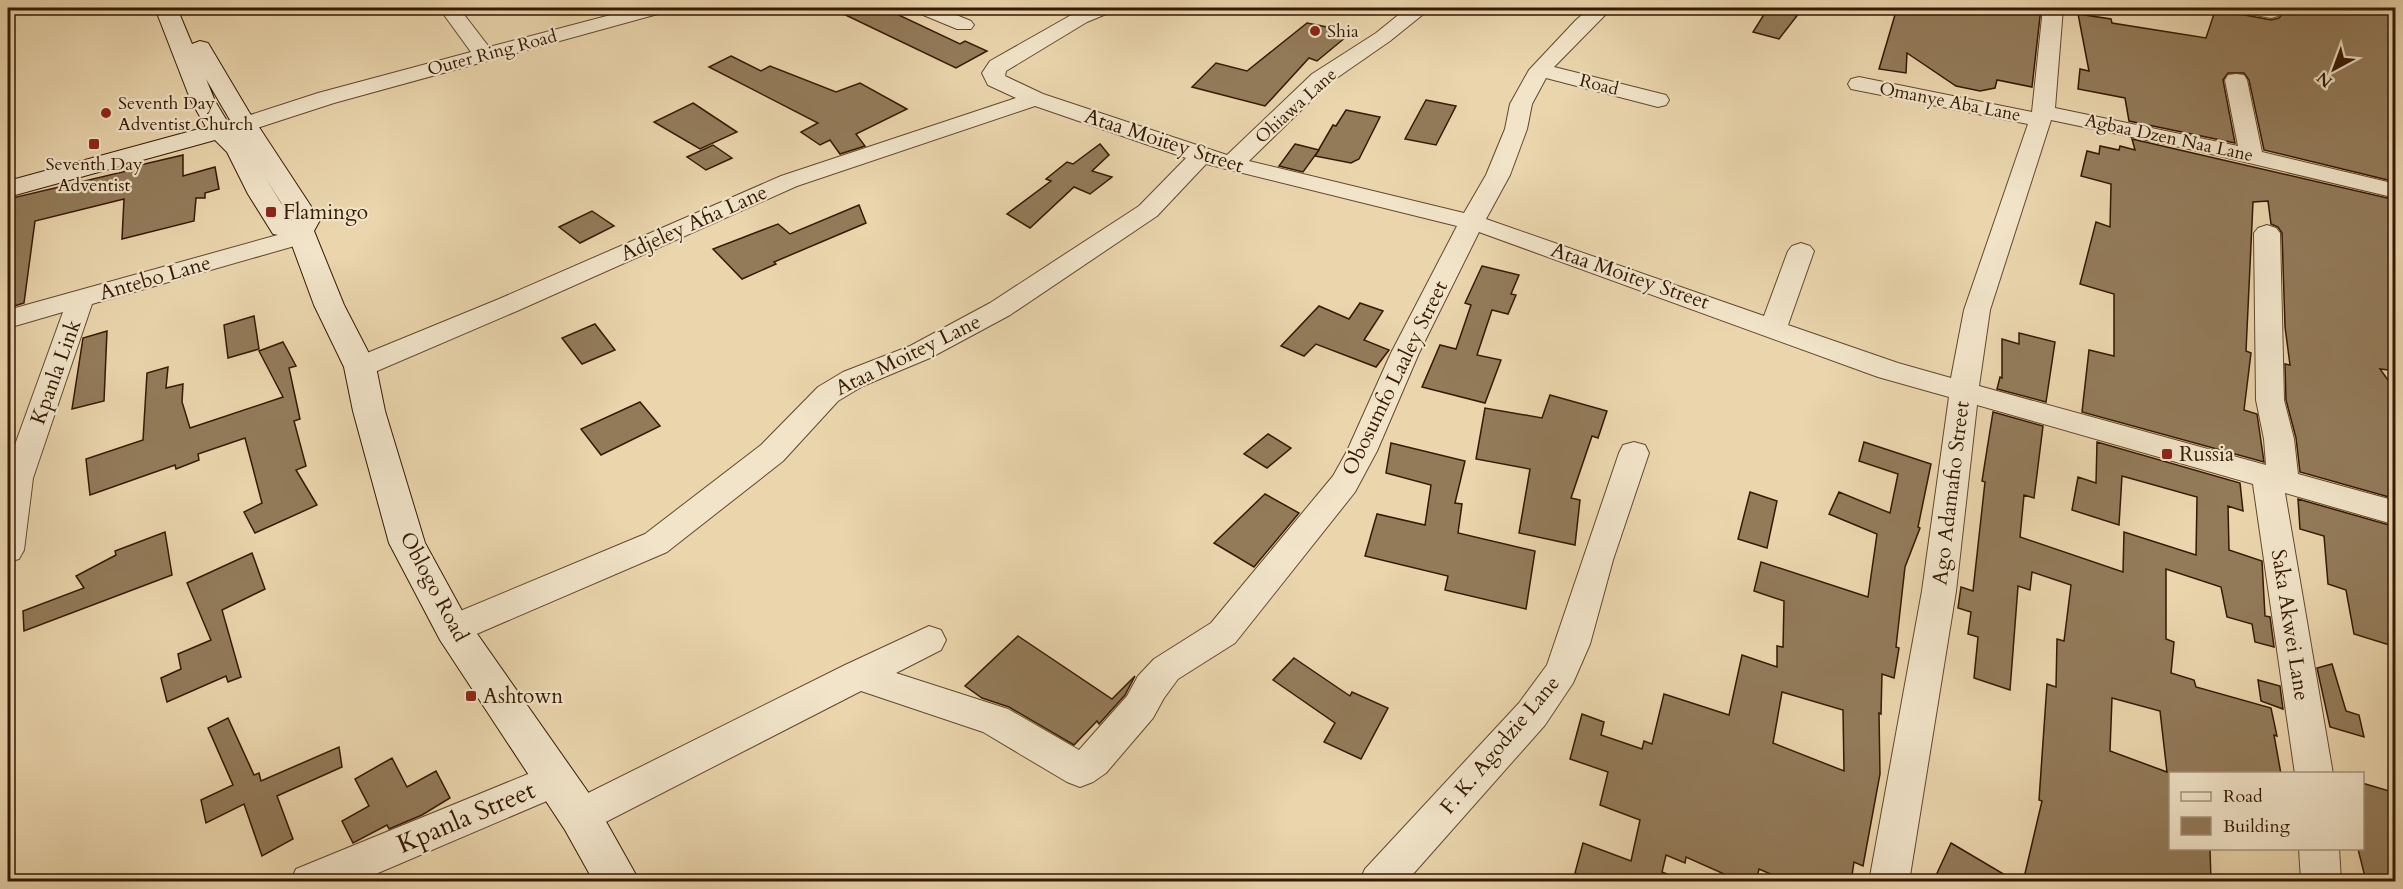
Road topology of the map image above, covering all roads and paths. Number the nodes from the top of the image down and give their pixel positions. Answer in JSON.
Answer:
{"nodes":[{"id":1,"x":166,"y":8,"type":"edge"},
{"id":2,"x":180,"y":8,"type":"edge"},
{"id":3,"x":449,"y":8,"type":"edge"},
{"id":4,"x":658,"y":8,"type":"edge"},
{"id":5,"x":923,"y":8,"type":"edge"},
{"id":6,"x":1104,"y":8,"type":"edge"},
{"id":7,"x":1419,"y":8,"type":"edge"},
{"id":8,"x":1602,"y":8,"type":"edge"},
{"id":9,"x":2053,"y":8,"type":"edge"},
{"id":10,"x":2247,"y":8,"type":"edge"},
{"id":11,"x":2271,"y":12,"type":"dead end"},
{"id":12,"x":964,"y":25,"type":"dead end"},
{"id":13,"x":484,"y":55,"type":"junction"},
{"id":14,"x":1540,"y":70,"type":"junction"},
{"id":15,"x":2236,"y":80,"type":"dead end"},
{"id":16,"x":1859,"y":84,"type":"dead end"},
{"id":17,"x":1035,"y":99,"type":"junction"},
{"id":18,"x":1658,"y":100,"type":"dead end"},
{"id":19,"x":2042,"y":116,"type":"junction"},
{"id":20,"x":229,"y":121,"type":"junction"},
{"id":21,"x":2251,"y":156,"type":"junction"},
{"id":22,"x":1217,"y":160,"type":"junction"},
{"id":23,"x":8,"y":169,"type":"edge"},
{"id":24,"x":8,"y":189,"type":"edge"},
{"id":25,"x":2396,"y":190,"type":"edge"},
{"id":26,"x":1472,"y":221,"type":"junction"},
{"id":27,"x":2267,"y":233,"type":"dead end"},
{"id":28,"x":302,"y":234,"type":"junction"},
{"id":29,"x":1802,"y":251,"type":"dead end"},
{"id":30,"x":81,"y":298,"type":"junction"},
{"id":31,"x":8,"y":319,"type":"edge"},
{"id":32,"x":1774,"y":327,"type":"junction"},
{"id":33,"x":360,"y":367,"type":"junction"},
{"id":34,"x":1964,"y":392,"type":"junction"},
{"id":35,"x":1634,"y":453,"type":"dead end"},
{"id":36,"x":2275,"y":479,"type":"junction"},
{"id":37,"x":2396,"y":513,"type":"edge"},
{"id":38,"x":8,"y":550,"type":"edge"},
{"id":39,"x":453,"y":629,"type":"junction"},
{"id":40,"x":929,"y":640,"type":"dead end"},
{"id":41,"x":857,"y":675,"type":"junction"},
{"id":42,"x":2314,"y":772,"type":"edge"},
{"id":43,"x":555,"y":780,"type":"junction"},
{"id":44,"x":580,"y":816,"type":"junction"},
{"id":45,"x":2319,"y":850,"type":"edge"},
{"id":46,"x":310,"y":882,"type":"edge"},
{"id":47,"x":618,"y":882,"type":"edge"},
{"id":48,"x":1379,"y":882,"type":"edge"},
{"id":49,"x":1889,"y":882,"type":"edge"},
{"id":50,"x":2321,"y":882,"type":"edge"}],
"edges":[{"from":1,"to":20,"type":"main road"},
{"from":2,"to":20,"type":"main road"},
{"from":3,"to":13,"type":"street"},
{"from":4,"to":13,"type":"street","name":"Outer Ring Road"},
{"from":5,"to":12,"type":"street"},
{"from":6,"to":17,"type":"street","name":"Ataa Moitey Street"},
{"from":7,"to":22,"type":"street","name":"Ohiawa Lane"},
{"from":8,"to":14,"type":"street","name":"Obosumfo Laaley Street"},
{"from":9,"to":19,"type":"street"},
{"from":10,"to":11,"type":"street"},
{"from":13,"to":20,"type":"street","name":"Outer Ring Road"},
{"from":14,"to":18,"type":"street","name":"Road"},
{"from":14,"to":26,"type":"street","name":"Obosumfo Laaley Street"},
{"from":15,"to":21,"type":"street"},
{"from":16,"to":19,"type":"street","name":"Omanye Aba Lane"},
{"from":17,"to":22,"type":"street","name":"Ataa Moitey Street"},
{"from":17,"to":33,"type":"street","name":"Adjeley Afia Lane"},
{"from":19,"to":21,"type":"street","name":"Agbaa Dzen Naa Lane"},
{"from":19,"to":34,"type":"street","name":"Ago Adamafio Street"},
{"from":20,"to":23,"type":"main road","name":"Outer Ring Road"},
{"from":20,"to":24,"type":"main road","name":"Outer Ring Road"},
{"from":20,"to":28,"type":"main road"},
{"from":21,"to":25,"type":"street","name":"Agbaa Dzen Naa Lane"},
{"from":22,"to":26,"type":"street","name":"Ataa Moitey Street"},
{"from":22,"to":39,"type":"street","name":"Ataa Moitey Lane"},
{"from":26,"to":32,"type":"street","name":"Ataa Moitey Street"},
{"from":26,"to":41,"type":"street","name":"Obosumfo Laaley Street"},
{"from":27,"to":36,"type":"street","name":"Saka Akwei Lane"},
{"from":28,"to":30,"type":"street","name":"Antebo Lane"},
{"from":28,"to":33,"type":"main road","name":"Oblogo Road"},
{"from":29,"to":32,"type":"street"},
{"from":30,"to":31,"type":"street","name":"Antebo Lane"},
{"from":30,"to":38,"type":"street","name":"Kpanla Link"},
{"from":32,"to":34,"type":"street","name":"Ataa Moitey Street"},
{"from":33,"to":39,"type":"main road","name":"Oblogo Road"},
{"from":34,"to":36,"type":"street","name":"Ataa Moitey Street"},
{"from":34,"to":49,"type":"street","name":"Ago Adamafio Street"},
{"from":35,"to":48,"type":"street","name":"F. K. Agodzie Lane"},
{"from":36,"to":37,"type":"street","name":"Ataa Moitey Street"},
{"from":36,"to":42,"type":"street","name":"Saka Akwei Lane"},
{"from":39,"to":43,"type":"main road","name":"Oblogo Road"},
{"from":40,"to":41,"type":"street"},
{"from":41,"to":44,"type":"street"},
{"from":43,"to":44,"type":"main road","name":"Oblogo Road"},
{"from":43,"to":46,"type":"street","name":"Kpanla Street"},
{"from":44,"to":47,"type":"main road","name":"Oblogo Road"},
{"from":45,"to":50,"type":"street"}]}
